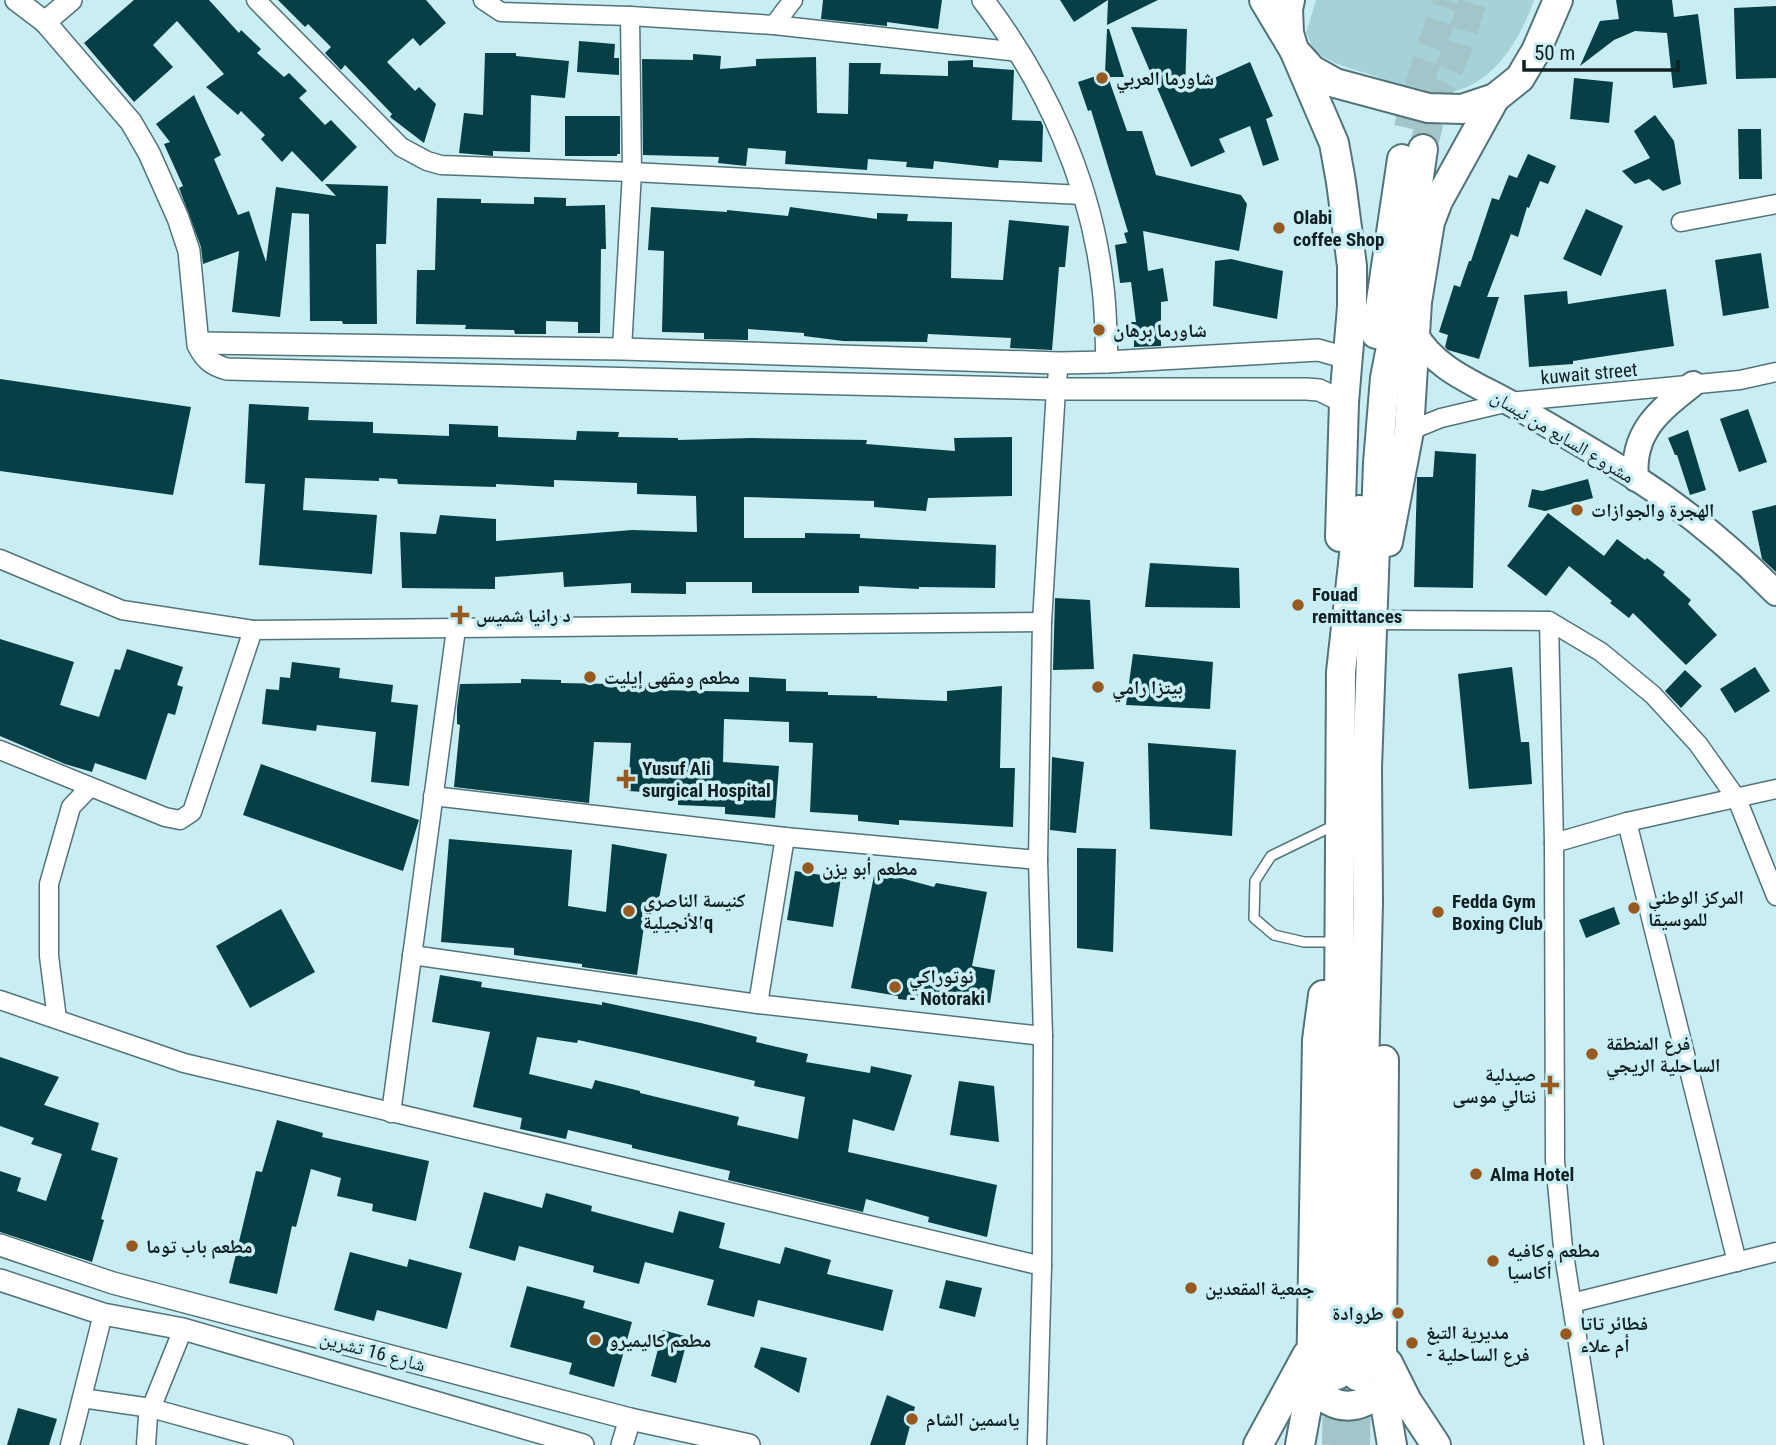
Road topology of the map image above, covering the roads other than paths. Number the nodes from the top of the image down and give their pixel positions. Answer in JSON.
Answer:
{"nodes":[{"id":1,"x":71,"y":0,"type":"edge"},
{"id":2,"x":256,"y":0,"type":"edge"},
{"id":3,"x":483,"y":0,"type":"edge"},
{"id":4,"x":793,"y":0,"type":"edge"},
{"id":5,"x":982,"y":0,"type":"edge"},
{"id":6,"x":1264,"y":0,"type":"edge"},
{"id":7,"x":1290,"y":0,"type":"edge"},
{"id":8,"x":1558,"y":0,"type":"edge"},
{"id":9,"x":20,"y":1,"type":"edge"},
{"id":10,"x":629,"y":16,"type":"junction"},
{"id":11,"x":45,"y":22,"type":"junction"},
{"id":12,"x":774,"y":25,"type":"junction"},
{"id":13,"x":1294,"y":50,"type":"junction"},
{"id":14,"x":1020,"y":52,"type":"junction"},
{"id":15,"x":1495,"y":99,"type":"junction"},
{"id":16,"x":632,"y":172,"type":"junction"},
{"id":17,"x":1082,"y":195,"type":"junction"},
{"id":18,"x":1776,"y":204,"type":"edge"},
{"id":19,"x":1681,"y":222,"type":"dead end"},
{"id":20,"x":1415,"y":333,"type":"junction"},
{"id":21,"x":198,"y":343,"type":"junction"},
{"id":22,"x":622,"y":349,"type":"junction"},
{"id":23,"x":1347,"y":358,"type":"junction"},
{"id":24,"x":1107,"y":362,"type":"junction"},
{"id":25,"x":1059,"y":363,"type":"junction"},
{"id":26,"x":1776,"y":372,"type":"edge"},
{"id":27,"x":1693,"y":384,"type":"junction"},
{"id":28,"x":1056,"y":389,"type":"junction"},
{"id":29,"x":1344,"y":402,"type":"junction"},
{"id":30,"x":1508,"y":402,"type":"junction"},
{"id":31,"x":1409,"y":431,"type":"junction"},
{"id":32,"x":1636,"y":479,"type":"junction"},
{"id":33,"x":0,"y":558,"type":"edge"},
{"id":34,"x":1772,"y":584,"type":"edge"},
{"id":35,"x":1371,"y":620,"type":"junction"},
{"id":36,"x":1549,"y":621,"type":"junction"},
{"id":37,"x":1042,"y":622,"type":"junction"},
{"id":38,"x":253,"y":629,"type":"junction"},
{"id":39,"x":456,"y":629,"type":"junction"},
{"id":40,"x":1341,"y":672,"type":"junction"},
{"id":41,"x":0,"y":750,"type":"edge"},
{"id":42,"x":90,"y":787,"type":"junction"},
{"id":43,"x":1776,"y":789,"type":"edge"},
{"id":44,"x":433,"y":796,"type":"junction"},
{"id":45,"x":1737,"y":799,"type":"junction"},
{"id":46,"x":1626,"y":822,"type":"junction"},
{"id":47,"x":1339,"y":824,"type":"junction"},
{"id":48,"x":786,"y":837,"type":"junction"},
{"id":49,"x":1554,"y":843,"type":"junction"},
{"id":50,"x":1038,"y":860,"type":"junction"},
{"id":51,"x":1776,"y":896,"type":"edge"},
{"id":52,"x":1368,"y":902,"type":"junction"},
{"id":53,"x":1338,"y":946,"type":"junction"},
{"id":54,"x":412,"y":955,"type":"junction"},
{"id":55,"x":0,"y":1000,"type":"edge"},
{"id":56,"x":758,"y":1004,"type":"junction"},
{"id":57,"x":57,"y":1019,"type":"junction"},
{"id":58,"x":1043,"y":1035,"type":"junction"},
{"id":59,"x":391,"y":1113,"type":"junction"},
{"id":60,"x":0,"y":1245,"type":"edge"},
{"id":61,"x":1776,"y":1252,"type":"edge"},
{"id":62,"x":1737,"y":1262,"type":"junction"},
{"id":63,"x":1042,"y":1266,"type":"junction"},
{"id":64,"x":0,"y":1280,"type":"edge"},
{"id":65,"x":1572,"y":1303,"type":"junction"},
{"id":66,"x":103,"y":1314,"type":"junction"},
{"id":67,"x":183,"y":1329,"type":"junction"},
{"id":68,"x":1311,"y":1346,"type":"junction"},
{"id":69,"x":1382,"y":1349,"type":"junction"},
{"id":70,"x":1335,"y":1379,"type":"junction"},
{"id":71,"x":1384,"y":1388,"type":"junction"},
{"id":72,"x":82,"y":1398,"type":"junction"},
{"id":73,"x":151,"y":1408,"type":"junction"},
{"id":74,"x":630,"y":1419,"type":"junction"},
{"id":75,"x":70,"y":1445,"type":"edge"},
{"id":76,"x":146,"y":1445,"type":"edge"},
{"id":77,"x":284,"y":1445,"type":"edge"},
{"id":78,"x":583,"y":1445,"type":"edge"},
{"id":79,"x":622,"y":1445,"type":"edge"},
{"id":80,"x":749,"y":1445,"type":"edge"},
{"id":81,"x":1037,"y":1445,"type":"edge"},
{"id":82,"x":1258,"y":1445,"type":"edge"},
{"id":83,"x":1300,"y":1445,"type":"edge"},
{"id":84,"x":1392,"y":1445,"type":"edge"},
{"id":85,"x":1436,"y":1445,"type":"edge"},
{"id":86,"x":1594,"y":1445,"type":"edge"}],
"edges":[{"from":1,"to":11,"type":"street"},
{"from":2,"to":16,"type":"street"},
{"from":3,"to":10,"type":"street"},
{"from":4,"to":12,"type":"street"},
{"from":5,"to":14,"type":"street"},
{"from":6,"to":13,"type":"main road"},
{"from":7,"to":13,"type":"main road"},
{"from":8,"to":15,"type":"main road"},
{"from":9,"to":11,"type":"street"},
{"from":10,"to":12,"type":"street"},
{"from":10,"to":16,"type":"street"},
{"from":11,"to":21,"type":"street"},
{"from":12,"to":14,"type":"street"},
{"from":13,"to":15,"type":"main road"},
{"from":13,"to":23,"type":"main road"},
{"from":14,"to":17,"type":"street"},
{"from":15,"to":20,"type":"main road"},
{"from":16,"to":17,"type":"street"},
{"from":16,"to":22,"type":"street"},
{"from":17,"to":24,"type":"street"},
{"from":18,"to":19,"type":"street"},
{"from":20,"to":30,"type":"main road","name":"مشروع السابع من نيسان"},
{"from":20,"to":31,"type":"main road"},
{"from":21,"to":22,"type":"street"},
{"from":21,"to":28,"type":"street"},
{"from":22,"to":25,"type":"street"},
{"from":23,"to":24,"type":"street"},
{"from":23,"to":29,"type":"main road"},
{"from":24,"to":25,"type":"street"},
{"from":25,"to":28,"type":"street"},
{"from":26,"to":27,"type":"street","name":"kuwait street"},
{"from":27,"to":30,"type":"street","name":"kuwait street"},
{"from":27,"to":32,"type":"main road"},
{"from":28,"to":29,"type":"street"},
{"from":28,"to":37,"type":"street"},
{"from":29,"to":40,"type":"main road"},
{"from":30,"to":31,"type":"street","name":"kuwait street"},
{"from":30,"to":32,"type":"main road","name":"مشروع السابع من نيسان"},
{"from":31,"to":35,"type":"main road"},
{"from":32,"to":34,"type":"main road","name":"مشروع السابع من نيسان"},
{"from":33,"to":38,"type":"street"},
{"from":35,"to":36,"type":"street"},
{"from":35,"to":40,"type":"main road"},
{"from":35,"to":52,"type":"main road"},
{"from":36,"to":45,"type":"street"},
{"from":36,"to":49,"type":"street"},
{"from":37,"to":39,"type":"street"},
{"from":37,"to":50,"type":"street"},
{"from":38,"to":39,"type":"street"},
{"from":38,"to":42,"type":"street"},
{"from":39,"to":44,"type":"street"},
{"from":40,"to":47,"type":"main road"},
{"from":41,"to":42,"type":"street"},
{"from":42,"to":57,"type":"street"},
{"from":43,"to":45,"type":"street"},
{"from":44,"to":48,"type":"street"},
{"from":44,"to":54,"type":"street"},
{"from":45,"to":46,"type":"street"},
{"from":45,"to":51,"type":"street"},
{"from":46,"to":49,"type":"street"},
{"from":46,"to":62,"type":"street"},
{"from":47,"to":53,"type":"main road"},
{"from":47,"to":53,"type":"lane"},
{"from":48,"to":50,"type":"street"},
{"from":48,"to":56,"type":"street"},
{"from":49,"to":65,"type":"street"},
{"from":50,"to":58,"type":"street"},
{"from":52,"to":69,"type":"main road"},
{"from":52,"to":70,"type":"main road"},
{"from":53,"to":68,"type":"main road"},
{"from":53,"to":70,"type":"main road"},
{"from":54,"to":56,"type":"street"},
{"from":54,"to":59,"type":"street"},
{"from":55,"to":57,"type":"street"},
{"from":56,"to":58,"type":"street"},
{"from":57,"to":59,"type":"street"},
{"from":58,"to":63,"type":"street"},
{"from":59,"to":63,"type":"street"},
{"from":60,"to":74,"type":"street","name":"شارع 16 تشرين"},
{"from":61,"to":62,"type":"street"},
{"from":62,"to":65,"type":"street"},
{"from":63,"to":81,"type":"street"},
{"from":64,"to":66,"type":"street","name":"شارع 16 تشرين"},
{"from":65,"to":86,"type":"street"},
{"from":66,"to":67,"type":"street","name":"شارع 16 تشرين"},
{"from":66,"to":72,"type":"street"},
{"from":67,"to":73,"type":"street"},
{"from":67,"to":78,"type":"street","name":"شارع 16 تشرين"},
{"from":68,"to":70,"type":"main road"},
{"from":68,"to":82,"type":"main road"},
{"from":69,"to":71,"type":"main road"},
{"from":69,"to":85,"type":"main road"},
{"from":70,"to":71,"type":"main road"},
{"from":70,"to":83,"type":"main road"},
{"from":71,"to":84,"type":"main road"},
{"from":72,"to":73,"type":"street"},
{"from":72,"to":75,"type":"street"},
{"from":73,"to":76,"type":"street"},
{"from":73,"to":77,"type":"street"},
{"from":74,"to":79,"type":"street"},
{"from":74,"to":80,"type":"street","name":"شارع 16 تشرين"}]}
